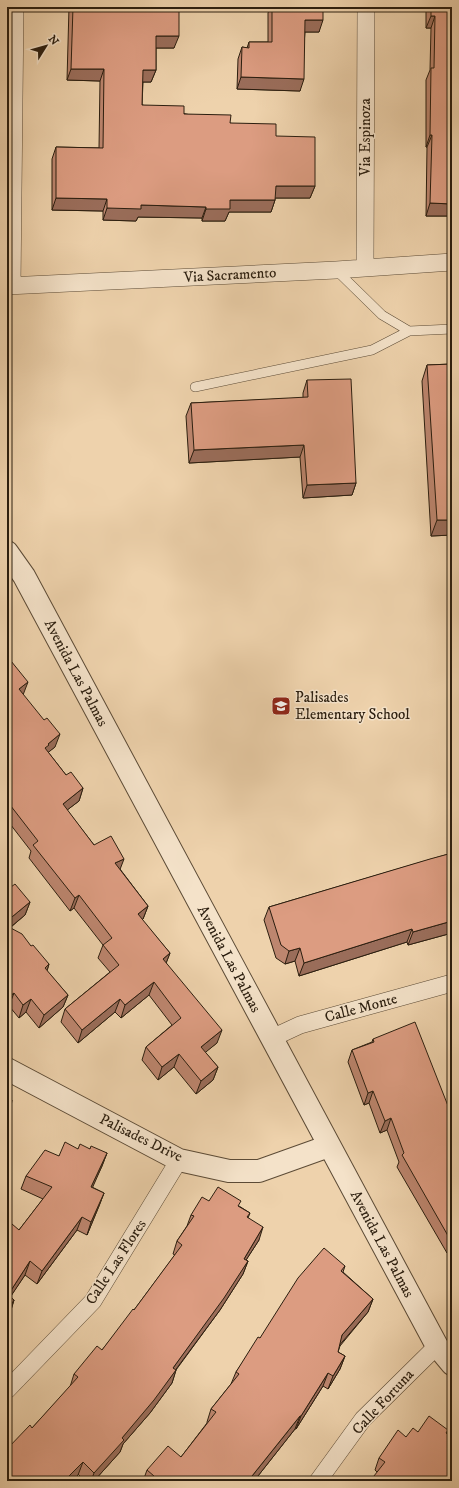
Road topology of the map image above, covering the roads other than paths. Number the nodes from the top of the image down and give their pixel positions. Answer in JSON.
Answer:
{"nodes":[{"id":1,"x":15,"y":7,"type":"edge"},
{"id":2,"x":366,"y":7,"type":"edge"},
{"id":3,"x":452,"y":262,"type":"edge"},
{"id":4,"x":365,"y":267,"type":"junction"},
{"id":5,"x":336,"y":270,"type":"junction"},
{"id":6,"x":9,"y":286,"type":"edge"},
{"id":7,"x":452,"y":329,"type":"edge"},
{"id":8,"x":409,"y":331,"type":"junction"},
{"id":9,"x":195,"y":387,"type":"dead end"},
{"id":10,"x":7,"y":552,"type":"edge"},
{"id":11,"x":452,"y":983,"type":"edge"},
{"id":12,"x":272,"y":1038,"type":"junction"},
{"id":13,"x":7,"y":1070,"type":"edge"},
{"id":14,"x":329,"y":1146,"type":"junction"},
{"id":15,"x":179,"y":1160,"type":"junction"},
{"id":16,"x":437,"y":1346,"type":"junction"},
{"id":17,"x":452,"y":1364,"type":"edge"},
{"id":18,"x":7,"y":1390,"type":"edge"},
{"id":19,"x":318,"y":1481,"type":"edge"}],
"edges":[{"from":1,"to":6,"type":"street"},
{"from":2,"to":4,"type":"street","name":"Via Espinoza"},
{"from":3,"to":4,"type":"street","name":"Via Sacramento"},
{"from":4,"to":5,"type":"street","name":"Via Sacramento"},
{"from":5,"to":6,"type":"street","name":"Via Sacramento"},
{"from":5,"to":8,"type":"lane"},
{"from":7,"to":8,"type":"lane"},
{"from":8,"to":9,"type":"lane"},
{"from":10,"to":12,"type":"street","name":"Avenida Las Palmas"},
{"from":11,"to":12,"type":"street","name":"Calle Monte"},
{"from":12,"to":14,"type":"street","name":"Avenida Las Palmas"},
{"from":13,"to":15,"type":"street","name":"Palisades Drive"},
{"from":14,"to":15,"type":"street","name":"Palisades Drive"},
{"from":14,"to":16,"type":"street","name":"Avenida Las Palmas"},
{"from":15,"to":18,"type":"street","name":"Calle Las Flores"},
{"from":16,"to":17,"type":"street","name":"Avenida Las Palmas"},
{"from":16,"to":19,"type":"street","name":"Calle Fortuna"}]}
